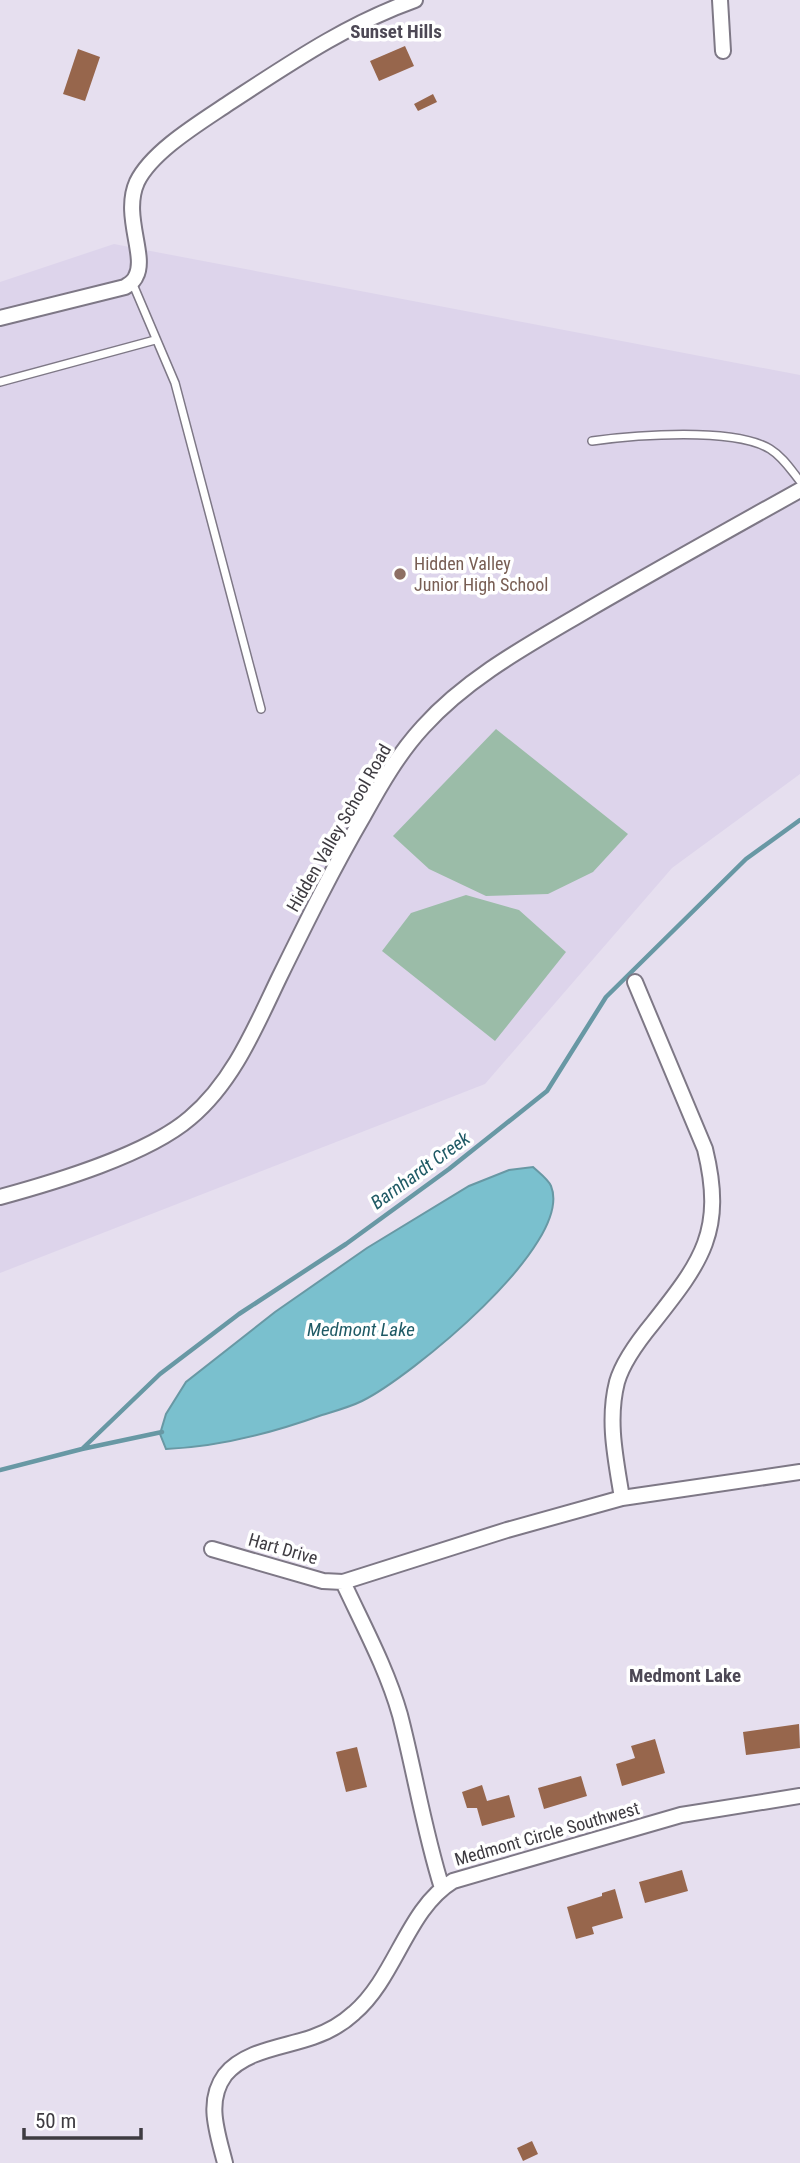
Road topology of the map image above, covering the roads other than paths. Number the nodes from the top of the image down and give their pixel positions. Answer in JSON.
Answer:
{"nodes":[{"id":1,"x":415,"y":0,"type":"edge"},
{"id":2,"x":720,"y":0,"type":"edge"},
{"id":3,"x":723,"y":51,"type":"dead end"},
{"id":4,"x":132,"y":282,"type":"junction"},
{"id":5,"x":0,"y":318,"type":"edge"},
{"id":6,"x":155,"y":340,"type":"junction"},
{"id":7,"x":0,"y":382,"type":"edge"},
{"id":8,"x":592,"y":440,"type":"dead end"},
{"id":9,"x":800,"y":481,"type":"edge"},
{"id":10,"x":800,"y":490,"type":"edge"},
{"id":11,"x":261,"y":709,"type":"dead end"},
{"id":12,"x":635,"y":982,"type":"dead end"},
{"id":13,"x":0,"y":1197,"type":"edge"},
{"id":14,"x":800,"y":1472,"type":"edge"},
{"id":15,"x":622,"y":1498,"type":"junction"},
{"id":16,"x":212,"y":1549,"type":"dead end"},
{"id":17,"x":344,"y":1582,"type":"junction"},
{"id":18,"x":800,"y":1796,"type":"edge"},
{"id":19,"x":442,"y":1888,"type":"junction"},
{"id":20,"x":225,"y":2163,"type":"edge"}],
"edges":[{"from":1,"to":4,"type":"street"},
{"from":2,"to":3,"type":"street"},
{"from":4,"to":5,"type":"street"},
{"from":4,"to":6,"type":"lane"},
{"from":6,"to":7,"type":"lane"},
{"from":6,"to":11,"type":"lane"},
{"from":8,"to":9,"type":"lane"},
{"from":10,"to":13,"type":"street","name":"Hidden Valley School Road"},
{"from":12,"to":15,"type":"street"},
{"from":14,"to":15,"type":"street"},
{"from":15,"to":17,"type":"street"},
{"from":16,"to":17,"type":"street","name":"Hart Drive"},
{"from":17,"to":19,"type":"street"},
{"from":18,"to":19,"type":"street","name":"Medmont Circle Southwest"},
{"from":19,"to":20,"type":"street","name":"Medmont Circle Southwest"}]}
